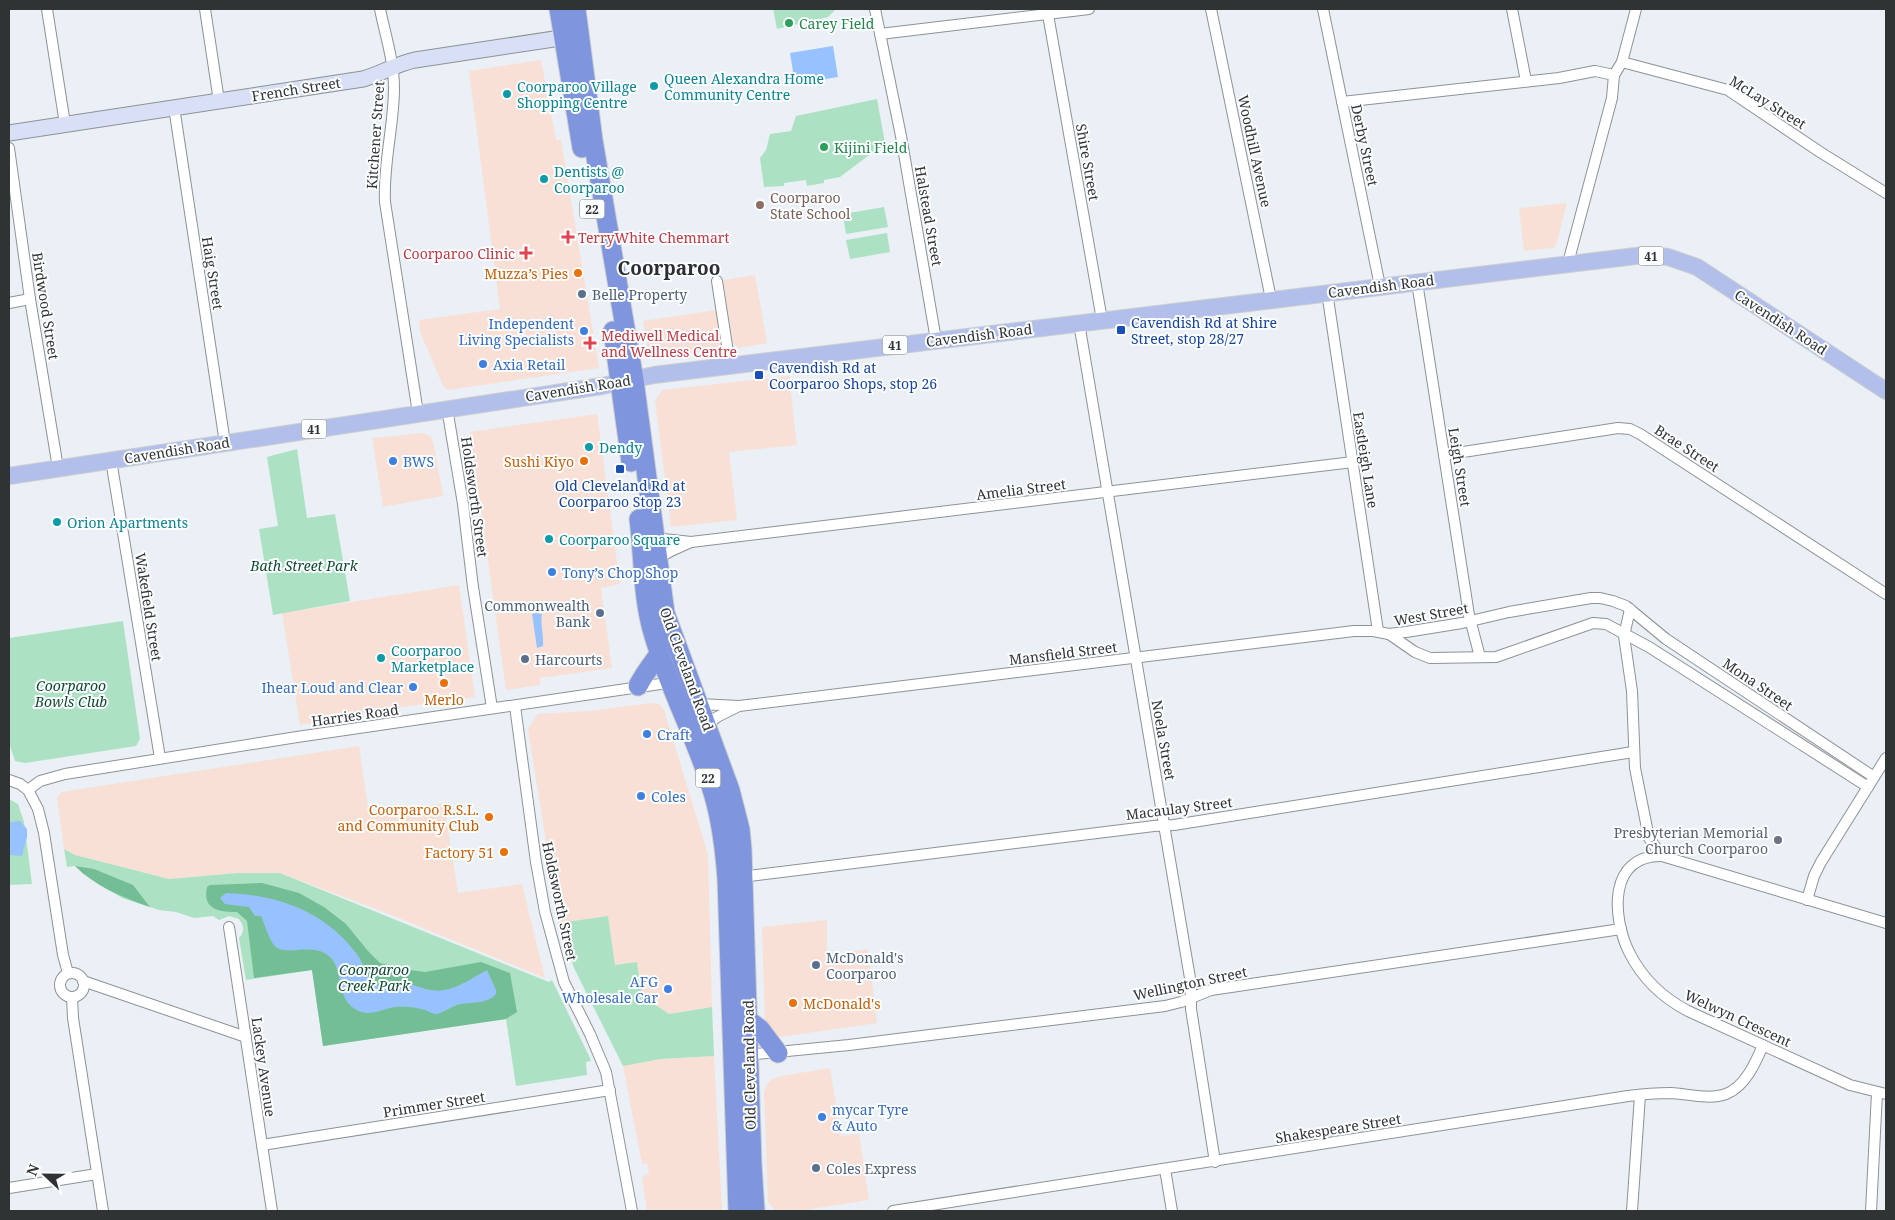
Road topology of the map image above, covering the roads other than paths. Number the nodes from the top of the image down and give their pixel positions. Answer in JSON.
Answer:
{"nodes":[{"id":1,"x":47,"y":9,"type":"edge"},
{"id":2,"x":204,"y":9,"type":"edge"},
{"id":3,"x":380,"y":9,"type":"edge"},
{"id":4,"x":559,"y":9,"type":"edge"},
{"id":5,"x":576,"y":9,"type":"edge"},
{"id":6,"x":875,"y":9,"type":"edge"},
{"id":7,"x":1089,"y":9,"type":"edge"},
{"id":8,"x":1211,"y":9,"type":"edge"},
{"id":9,"x":1323,"y":9,"type":"edge"},
{"id":10,"x":1512,"y":9,"type":"edge"},
{"id":11,"x":1636,"y":9,"type":"edge"},
{"id":12,"x":1048,"y":11,"type":"edge"},
{"id":13,"x":880,"y":34,"type":"junction"},
{"id":14,"x":572,"y":36,"type":"junction"},
{"id":15,"x":1622,"y":62,"type":"junction"},
{"id":16,"x":393,"y":67,"type":"junction"},
{"id":17,"x":1614,"y":74,"type":"junction"},
{"id":18,"x":1526,"y":81,"type":"junction"},
{"id":19,"x":219,"y":101,"type":"junction"},
{"id":20,"x":1342,"y":102,"type":"junction"},
{"id":21,"x":174,"y":107,"type":"junction"},
{"id":22,"x":65,"y":124,"type":"junction"},
{"id":23,"x":9,"y":133,"type":"edge"},
{"id":24,"x":9,"y":148,"type":"edge"},
{"id":25,"x":1886,"y":193,"type":"edge"},
{"id":26,"x":1568,"y":263,"type":"junction"},
{"id":27,"x":717,"y":281,"type":"dead end"},
{"id":28,"x":1417,"y":282,"type":"junction"},
{"id":29,"x":1380,"y":286,"type":"junction"},
{"id":30,"x":1327,"y":292,"type":"junction"},
{"id":31,"x":30,"y":299,"type":"junction"},
{"id":32,"x":1271,"y":299,"type":"junction"},
{"id":33,"x":9,"y":303,"type":"edge"},
{"id":34,"x":1102,"y":320,"type":"junction"},
{"id":35,"x":1079,"y":323,"type":"junction"},
{"id":36,"x":936,"y":340,"type":"junction"},
{"id":37,"x":730,"y":365,"type":"junction"},
{"id":38,"x":627,"y":380,"type":"junction"},
{"id":39,"x":1885,"y":386,"type":"edge"},
{"id":40,"x":447,"y":408,"type":"junction"},
{"id":41,"x":418,"y":413,"type":"junction"},
{"id":42,"x":225,"y":443,"type":"junction"},
{"id":43,"x":1444,"y":455,"type":"junction"},
{"id":44,"x":111,"y":460,"type":"junction"},
{"id":45,"x":1353,"y":462,"type":"junction"},
{"id":46,"x":58,"y":468,"type":"junction"},
{"id":47,"x":9,"y":476,"type":"edge"},
{"id":48,"x":1108,"y":492,"type":"junction"},
{"id":49,"x":654,"y":538,"type":"junction"},
{"id":50,"x":692,"y":542,"type":"junction"},
{"id":51,"x":657,"y":559,"type":"junction"},
{"id":52,"x":1886,"y":594,"type":"edge"},
{"id":53,"x":1630,"y":609,"type":"junction"},
{"id":54,"x":1471,"y":621,"type":"junction"},
{"id":55,"x":1378,"y":631,"type":"junction"},
{"id":56,"x":1624,"y":633,"type":"junction"},
{"id":57,"x":1389,"y":634,"type":"junction"},
{"id":58,"x":660,"y":653,"type":"junction"},
{"id":59,"x":1480,"y":657,"type":"junction"},
{"id":60,"x":1136,"y":658,"type":"junction"},
{"id":61,"x":689,"y":679,"type":"junction"},
{"id":62,"x":671,"y":682,"type":"junction"},
{"id":63,"x":638,"y":686,"type":"junction"},
{"id":64,"x":699,"y":704,"type":"junction"},
{"id":65,"x":515,"y":706,"type":"junction"},
{"id":66,"x":739,"y":706,"type":"junction"},
{"id":67,"x":492,"y":708,"type":"junction"},
{"id":68,"x":707,"y":725,"type":"junction"},
{"id":69,"x":1633,"y":752,"type":"junction"},
{"id":70,"x":160,"y":758,"type":"junction"},
{"id":71,"x":1886,"y":758,"type":"edge"},
{"id":72,"x":1874,"y":777,"type":"junction"},
{"id":73,"x":9,"y":780,"type":"edge"},
{"id":74,"x":1868,"y":787,"type":"junction"},
{"id":75,"x":28,"y":790,"type":"junction"},
{"id":76,"x":1164,"y":825,"type":"junction"},
{"id":77,"x":1662,"y":856,"type":"junction"},
{"id":78,"x":735,"y":878,"type":"junction"},
{"id":79,"x":1807,"y":900,"type":"junction"},
{"id":80,"x":1886,"y":924,"type":"edge"},
{"id":81,"x":229,"y":927,"type":"dead end"},
{"id":82,"x":1621,"y":929,"type":"junction"},
{"id":83,"x":68,"y":973,"type":"junction"},
{"id":84,"x":83,"y":981,"type":"junction"},
{"id":85,"x":72,"y":997,"type":"junction"},
{"id":86,"x":1191,"y":998,"type":"junction"},
{"id":87,"x":748,"y":1020,"type":"junction"},
{"id":88,"x":246,"y":1037,"type":"junction"},
{"id":89,"x":1763,"y":1045,"type":"junction"},
{"id":90,"x":778,"y":1053,"type":"junction"},
{"id":91,"x":741,"y":1055,"type":"junction"},
{"id":92,"x":610,"y":1090,"type":"junction"},
{"id":93,"x":1640,"y":1094,"type":"junction"},
{"id":94,"x":1882,"y":1094,"type":"edge"},
{"id":95,"x":262,"y":1145,"type":"junction"},
{"id":96,"x":1215,"y":1162,"type":"junction"},
{"id":97,"x":1165,"y":1169,"type":"junction"},
{"id":98,"x":97,"y":1174,"type":"junction"},
{"id":99,"x":9,"y":1188,"type":"edge"},
{"id":100,"x":103,"y":1211,"type":"edge"},
{"id":101,"x":272,"y":1211,"type":"edge"},
{"id":102,"x":632,"y":1211,"type":"edge"},
{"id":103,"x":738,"y":1211,"type":"edge"},
{"id":104,"x":755,"y":1211,"type":"edge"},
{"id":105,"x":893,"y":1211,"type":"edge"},
{"id":106,"x":1172,"y":1211,"type":"edge"},
{"id":107,"x":1632,"y":1211,"type":"edge"},
{"id":108,"x":1871,"y":1211,"type":"edge"}],
"edges":[{"from":1,"to":22,"type":"street"},
{"from":2,"to":19,"type":"street"},
{"from":3,"to":16,"type":"street","name":"Kitchener Street"},
{"from":4,"to":14,"type":"highway","name":"Old Cleveland Road","number":"22"},
{"from":5,"to":14,"type":"highway","name":"Old Cleveland Road","number":"22"},
{"from":6,"to":13,"type":"street","name":"Halstead Street"},
{"from":7,"to":12,"type":"street"},
{"from":8,"to":32,"type":"street","name":"Woodhill Avenue"},
{"from":9,"to":20,"type":"street","name":"Derby Street"},
{"from":10,"to":18,"type":"street"},
{"from":11,"to":15,"type":"street"},
{"from":12,"to":13,"type":"street"},
{"from":12,"to":34,"type":"street","name":"Shire Street"},
{"from":13,"to":36,"type":"street","name":"Halstead Street"},
{"from":14,"to":16,"type":"street","name":"French Street"},
{"from":14,"to":38,"type":"highway","name":"Old Cleveland Road","number":"22"},
{"from":15,"to":17,"type":"street"},
{"from":15,"to":25,"type":"street","name":"McLay Street"},
{"from":16,"to":19,"type":"street","name":"French Street"},
{"from":16,"to":41,"type":"street","name":"Kitchener Street"},
{"from":17,"to":18,"type":"street"},
{"from":17,"to":26,"type":"street"},
{"from":18,"to":20,"type":"street"},
{"from":19,"to":21,"type":"street","name":"French Street"},
{"from":20,"to":29,"type":"street","name":"Derby Street"},
{"from":21,"to":22,"type":"street","name":"French Street"},
{"from":21,"to":42,"type":"street","name":"Haig Street"},
{"from":22,"to":23,"type":"street","name":"French Street"},
{"from":24,"to":31,"type":"street","name":"Birdwood Street"},
{"from":26,"to":28,"type":"main road","name":"Cavendish Road","number":"41"},
{"from":26,"to":39,"type":"main road","name":"Cavendish Road","number":"41"},
{"from":27,"to":37,"type":"street"},
{"from":28,"to":29,"type":"main road","name":"Cavendish Road","number":"41"},
{"from":28,"to":43,"type":"street","name":"Leigh Street"},
{"from":29,"to":30,"type":"main road","name":"Cavendish Road","number":"41"},
{"from":30,"to":32,"type":"main road","name":"Cavendish Road","number":"41"},
{"from":30,"to":45,"type":"street","name":"Eastleigh Lane"},
{"from":31,"to":33,"type":"street"},
{"from":31,"to":46,"type":"street","name":"Birdwood Street"},
{"from":32,"to":34,"type":"main road","name":"Cavendish Road","number":"41"},
{"from":34,"to":35,"type":"main road","name":"Cavendish Road","number":"41"},
{"from":35,"to":36,"type":"main road","name":"Cavendish Road","number":"41"},
{"from":35,"to":48,"type":"street","name":"Noela Street"},
{"from":36,"to":37,"type":"main road","name":"Cavendish Road","number":"41"},
{"from":37,"to":38,"type":"main road","name":"Cavendish Road","number":"41"},
{"from":38,"to":40,"type":"main road","name":"Cavendish Road","number":"41"},
{"from":38,"to":49,"type":"highway","name":"Old Cleveland Road","number":"22"},
{"from":38,"to":58,"type":"highway","name":"Old Cleveland Road","number":"22"},
{"from":40,"to":41,"type":"main road","name":"Cavendish Road","number":"41"},
{"from":40,"to":67,"type":"street","name":"Holdsworth Street"},
{"from":41,"to":42,"type":"main road","name":"Cavendish Road","number":"41"},
{"from":42,"to":44,"type":"main road","name":"Cavendish Road","number":"41"},
{"from":43,"to":52,"type":"street","name":"Brae Street"},
{"from":43,"to":54,"type":"street","name":"Leigh Street"},
{"from":44,"to":46,"type":"main road","name":"Cavendish Road","number":"41"},
{"from":44,"to":70,"type":"street","name":"Wakefield Street"},
{"from":45,"to":48,"type":"street","name":"Amelia Street"},
{"from":45,"to":55,"type":"street","name":"Eastleigh Lane"},
{"from":46,"to":47,"type":"main road","name":"Cavendish Road","number":"41"},
{"from":48,"to":50,"type":"street","name":"Amelia Street"},
{"from":48,"to":60,"type":"street","name":"Noela Street"},
{"from":49,"to":50,"type":"street","name":"Amelia Street"},
{"from":49,"to":51,"type":"highway","name":"Old Cleveland Road","number":"22"},
{"from":50,"to":51,"type":"street","name":"Amelia Street"},
{"from":51,"to":61,"type":"highway","name":"Old Cleveland Road","number":"22"},
{"from":53,"to":54,"type":"street","name":"West Street"},
{"from":53,"to":56,"type":"street"},
{"from":53,"to":72,"type":"street","name":"Mona Street"},
{"from":54,"to":57,"type":"street","name":"West Street"},
{"from":54,"to":59,"type":"street","name":"Leigh Street"},
{"from":55,"to":57,"type":"street","name":"Mansfield Street"},
{"from":55,"to":60,"type":"street","name":"Mansfield Street"},
{"from":56,"to":59,"type":"street","name":"West Street"},
{"from":56,"to":69,"type":"street"},
{"from":56,"to":74,"type":"street","name":"Mona Street"},
{"from":57,"to":59,"type":"street","name":"West Street"},
{"from":58,"to":62,"type":"highway","name":"Old Cleveland Road","number":"22"},
{"from":58,"to":63,"type":"highway"},
{"from":60,"to":66,"type":"street","name":"Mansfield Street"},
{"from":60,"to":76,"type":"street","name":"Noela Street"},
{"from":61,"to":62,"type":"street","name":"Harries Road"},
{"from":61,"to":64,"type":"highway","name":"Old Cleveland Road","number":"22"},
{"from":62,"to":63,"type":"street","name":"Harries Road"},
{"from":62,"to":78,"type":"highway","name":"Old Cleveland Road","number":"22"},
{"from":63,"to":65,"type":"street","name":"Harries Road"},
{"from":64,"to":66,"type":"street","name":"Mansfield Street"},
{"from":64,"to":68,"type":"highway","name":"Old Cleveland Road","number":"22"},
{"from":65,"to":67,"type":"street","name":"Harries Road"},
{"from":65,"to":92,"type":"street","name":"Holdsworth Street"},
{"from":66,"to":68,"type":"street","name":"Mansfield Street"},
{"from":67,"to":70,"type":"street","name":"Harries Road"},
{"from":68,"to":78,"type":"highway","name":"Old Cleveland Road","number":"22"},
{"from":69,"to":76,"type":"street","name":"Macaulay Street"},
{"from":69,"to":77,"type":"street"},
{"from":70,"to":75,"type":"street","name":"Harries Road"},
{"from":71,"to":72,"type":"street"},
{"from":72,"to":74,"type":"street"},
{"from":73,"to":75,"type":"street"},
{"from":74,"to":79,"type":"street"},
{"from":75,"to":83,"type":"street"},
{"from":76,"to":78,"type":"street","name":"Macaulay Street"},
{"from":76,"to":86,"type":"street","name":"Noela Street"},
{"from":77,"to":79,"type":"street"},
{"from":77,"to":82,"type":"street","name":"Welwyn Crescent"},
{"from":78,"to":87,"type":"highway","name":"Old Cleveland Road","number":"22"},
{"from":78,"to":91,"type":"highway","name":"Old Cleveland Road","number":"22"},
{"from":79,"to":80,"type":"street"},
{"from":81,"to":88,"type":"street","name":"Lackey Avenue"},
{"from":82,"to":86,"type":"street","name":"Wellington Street"},
{"from":82,"to":89,"type":"street","name":"Welwyn Crescent"},
{"from":83,"to":84,"type":"street"},
{"from":83,"to":85,"type":"street"},
{"from":84,"to":85,"type":"street"},
{"from":84,"to":88,"type":"street"},
{"from":85,"to":98,"type":"street"},
{"from":86,"to":90,"type":"street","name":"Wellington Street"},
{"from":86,"to":96,"type":"street","name":"Noela Street"},
{"from":87,"to":90,"type":"highway"},
{"from":87,"to":91,"type":"highway","name":"Old Cleveland Road","number":"22"},
{"from":88,"to":95,"type":"street","name":"Lackey Avenue"},
{"from":89,"to":93,"type":"street","name":"Shakespeare Street"},
{"from":89,"to":94,"type":"street","name":"Welwyn Crescent"},
{"from":90,"to":91,"type":"street","name":"Wellington Street"},
{"from":91,"to":103,"type":"highway","name":"Old Cleveland Road","number":"22"},
{"from":91,"to":104,"type":"highway","name":"Old Cleveland Road","number":"22"},
{"from":92,"to":95,"type":"street","name":"Primmer Street"},
{"from":92,"to":102,"type":"street","name":"Holdsworth Street"},
{"from":93,"to":96,"type":"street","name":"Shakespeare Street"},
{"from":93,"to":107,"type":"street"},
{"from":94,"to":108,"type":"street"},
{"from":95,"to":101,"type":"street","name":"Lackey Avenue"},
{"from":96,"to":97,"type":"street","name":"Shakespeare Street"},
{"from":97,"to":105,"type":"street","name":"Shakespeare Street"},
{"from":97,"to":106,"type":"street"},
{"from":98,"to":99,"type":"street"},
{"from":98,"to":100,"type":"street"}]}
